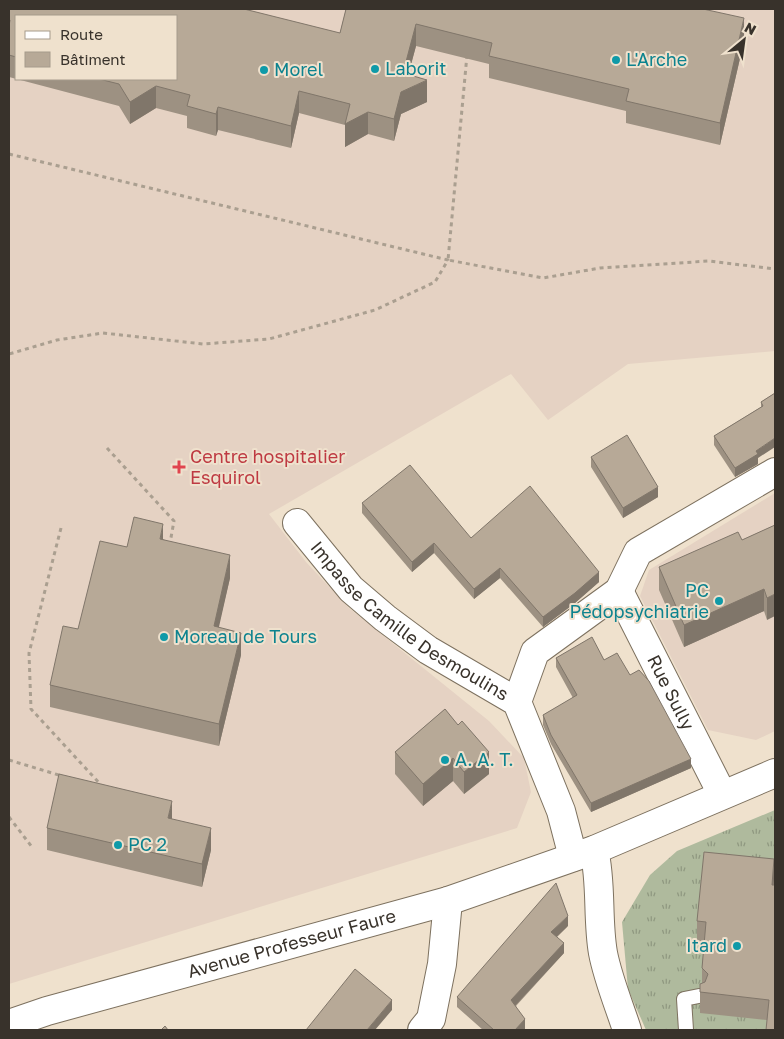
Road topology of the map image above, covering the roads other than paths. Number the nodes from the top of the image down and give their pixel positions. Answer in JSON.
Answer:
{"nodes":[{"id":1,"x":775,"y":472,"type":"edge"},
{"id":2,"x":297,"y":523,"type":"dead end"},
{"id":3,"x":619,"y":591,"type":"junction"},
{"id":4,"x":517,"y":702,"type":"junction"},
{"id":5,"x":775,"y":773,"type":"edge"},
{"id":6,"x":722,"y":794,"type":"junction"},
{"id":7,"x":583,"y":854,"type":"junction"},
{"id":8,"x":448,"y":901,"type":"junction"},
{"id":9,"x":699,"y":996,"type":"dead end"},
{"id":10,"x":9,"y":1024,"type":"edge"},
{"id":11,"x":422,"y":1030,"type":"edge"},
{"id":12,"x":627,"y":1030,"type":"edge"},
{"id":13,"x":686,"y":1030,"type":"edge"}],
"edges":[{"from":1,"to":3,"type":"street"},
{"from":2,"to":4,"type":"street","name":"Impasse Camille Desmoulins"},
{"from":3,"to":4,"type":"street"},
{"from":3,"to":6,"type":"street","name":"Rue Sully"},
{"from":4,"to":7,"type":"street","name":"Impasse Camille Desmoulins"},
{"from":5,"to":6,"type":"street","name":"Avenue Professeur Faure"},
{"from":6,"to":7,"type":"street","name":"Avenue Professeur Faure"},
{"from":7,"to":8,"type":"street","name":"Avenue Professeur Faure"},
{"from":7,"to":12,"type":"street","name":"Impasse Camille Desmoulins"},
{"from":8,"to":10,"type":"street","name":"Avenue Professeur Faure"},
{"from":8,"to":11,"type":"street"},
{"from":9,"to":13,"type":"lane"}]}
